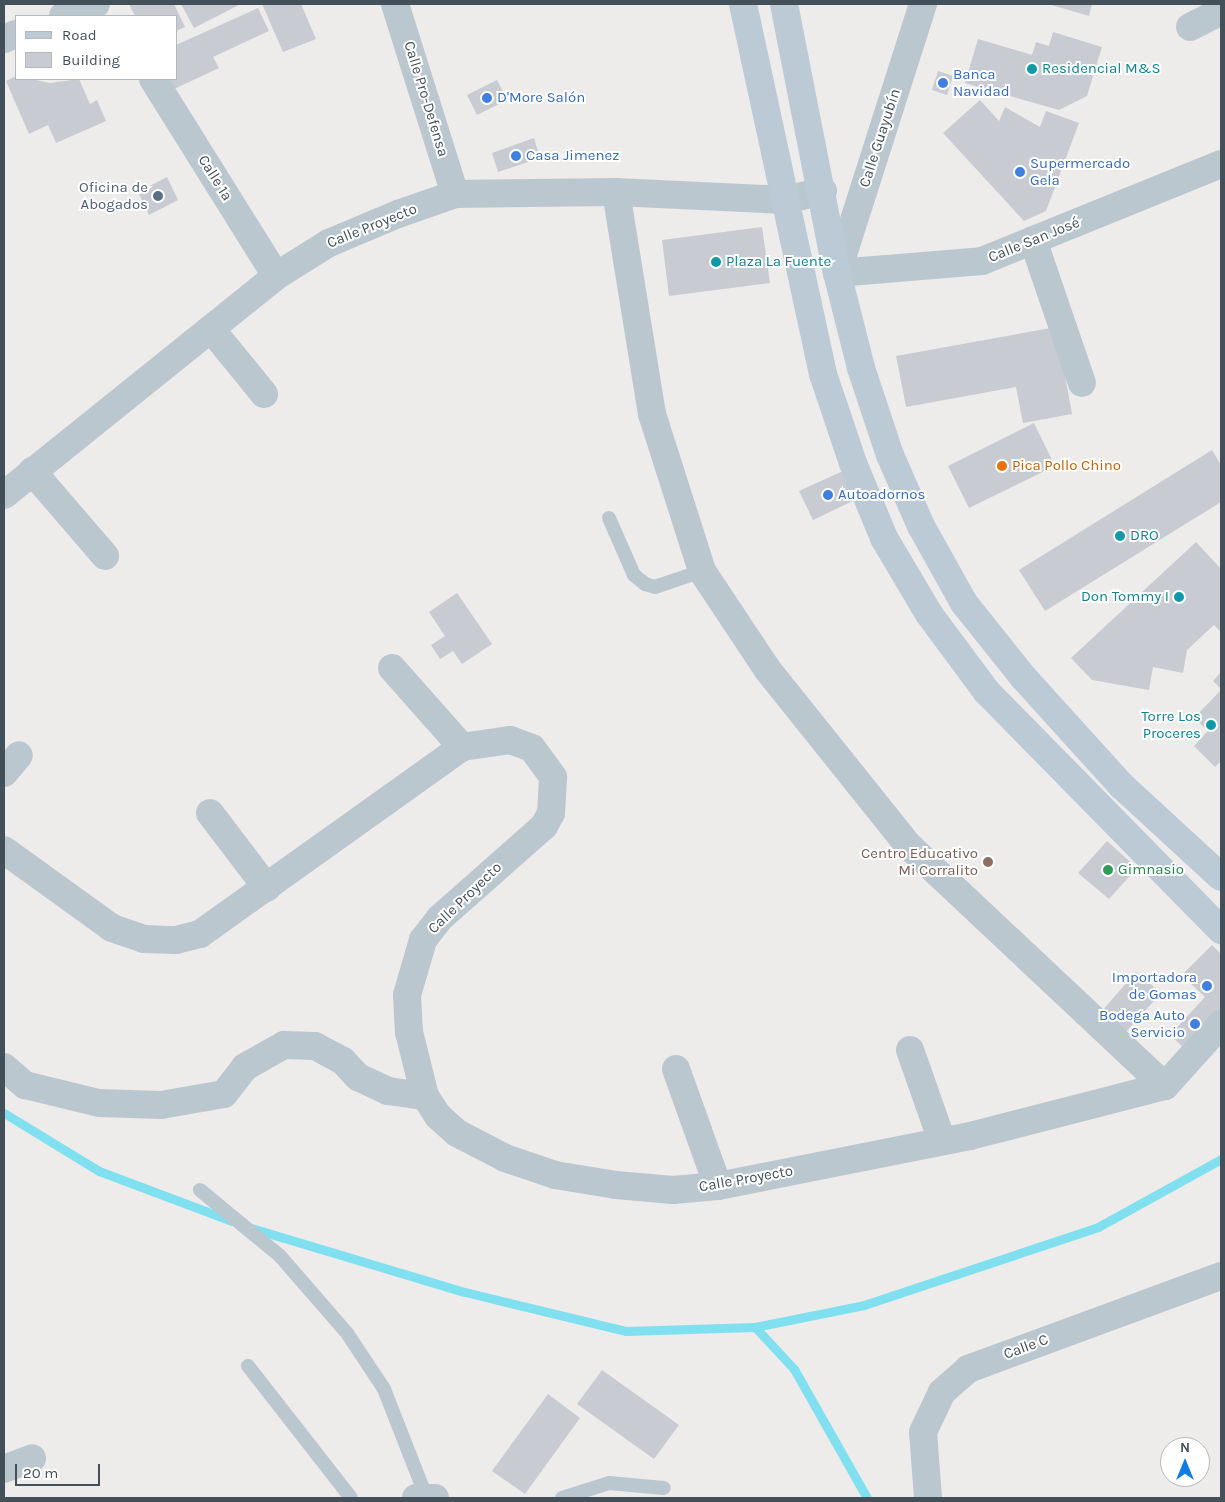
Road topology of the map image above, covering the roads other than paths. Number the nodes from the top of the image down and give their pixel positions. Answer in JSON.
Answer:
{"nodes":[{"id":1,"x":96,"y":4,"type":"edge"},
{"id":2,"x":107,"y":4,"type":"edge"},
{"id":3,"x":395,"y":4,"type":"edge"},
{"id":4,"x":743,"y":4,"type":"edge"},
{"id":5,"x":784,"y":4,"type":"edge"},
{"id":6,"x":923,"y":4,"type":"edge"},
{"id":7,"x":1221,"y":11,"type":"edge"},
{"id":8,"x":66,"y":15,"type":"edge"},
{"id":9,"x":114,"y":15,"type":"edge"},
{"id":10,"x":1190,"y":27,"type":"dead end"},
{"id":11,"x":154,"y":80,"type":"edge"},
{"id":12,"x":1221,"y":164,"type":"edge"},
{"id":13,"x":823,"y":191,"type":"junction"},
{"id":14,"x":616,"y":192,"type":"junction"},
{"id":15,"x":455,"y":194,"type":"junction"},
{"id":16,"x":785,"y":200,"type":"junction"},
{"id":17,"x":1033,"y":240,"type":"junction"},
{"id":18,"x":837,"y":273,"type":"junction"},
{"id":19,"x":276,"y":276,"type":"junction"},
{"id":20,"x":211,"y":329,"type":"junction"},
{"id":21,"x":1082,"y":383,"type":"dead end"},
{"id":22,"x":264,"y":394,"type":"dead end"},
{"id":23,"x":32,"y":471,"type":"junction"},
{"id":24,"x":4,"y":495,"type":"edge"},
{"id":25,"x":609,"y":518,"type":"dead end"},
{"id":26,"x":106,"y":556,"type":"dead end"},
{"id":27,"x":702,"y":571,"type":"junction"},
{"id":28,"x":392,"y":668,"type":"dead end"},
{"id":29,"x":462,"y":747,"type":"junction"},
{"id":30,"x":210,"y":812,"type":"dead end"},
{"id":31,"x":4,"y":850,"type":"edge"},
{"id":32,"x":1221,"y":877,"type":"edge"},
{"id":33,"x":267,"y":888,"type":"junction"},
{"id":34,"x":1221,"y":930,"type":"edge"},
{"id":35,"x":1221,"y":1024,"type":"edge"},
{"id":36,"x":910,"y":1050,"type":"dead end"},
{"id":37,"x":4,"y":1067,"type":"edge"},
{"id":38,"x":676,"y":1069,"type":"dead end"},
{"id":39,"x":1165,"y":1086,"type":"junction"},
{"id":40,"x":425,"y":1096,"type":"junction"},
{"id":41,"x":942,"y":1141,"type":"junction"},
{"id":42,"x":718,"y":1186,"type":"junction"},
{"id":43,"x":200,"y":1190,"type":"dead end"},
{"id":44,"x":1221,"y":1276,"type":"edge"},
{"id":45,"x":248,"y":1366,"type":"dead end"},
{"id":46,"x":32,"y":1458,"type":"dead end"},
{"id":47,"x":4,"y":1469,"type":"edge"},
{"id":48,"x":664,"y":1488,"type":"dead end"},
{"id":49,"x":426,"y":1497,"type":"edge"},
{"id":50,"x":351,"y":1498,"type":"edge"},
{"id":51,"x":562,"y":1498,"type":"edge"},
{"id":52,"x":928,"y":1498,"type":"edge"}],
"edges":[{"from":1,"to":8,"type":"street"},
{"from":2,"to":9,"type":"street"},
{"from":3,"to":15,"type":"street","name":"Calle Pro-Defensa"},
{"from":4,"to":16,"type":"main road"},
{"from":5,"to":13,"type":"main road"},
{"from":6,"to":18,"type":"street","name":"Calle Guayubín"},
{"from":7,"to":10,"type":"street"},
{"from":11,"to":19,"type":"street","name":"Calle 1a"},
{"from":12,"to":17,"type":"street","name":"Calle San José"},
{"from":13,"to":16,"type":"street","name":"Calle Proyecto"},
{"from":13,"to":18,"type":"main road"},
{"from":14,"to":15,"type":"street","name":"Calle Proyecto"},
{"from":14,"to":16,"type":"street","name":"Calle Proyecto"},
{"from":14,"to":27,"type":"street"},
{"from":15,"to":19,"type":"street","name":"Calle Proyecto"},
{"from":16,"to":34,"type":"main road"},
{"from":17,"to":18,"type":"street","name":"Calle San José"},
{"from":17,"to":21,"type":"street"},
{"from":18,"to":32,"type":"main road"},
{"from":19,"to":20,"type":"street","name":"Calle Proyecto"},
{"from":20,"to":22,"type":"street"},
{"from":20,"to":23,"type":"street","name":"Calle Proyecto"},
{"from":23,"to":24,"type":"street","name":"Calle Proyecto"},
{"from":23,"to":26,"type":"street"},
{"from":25,"to":27,"type":"lane"},
{"from":27,"to":39,"type":"street"},
{"from":28,"to":29,"type":"street"},
{"from":29,"to":33,"type":"street","name":"Calle Proyecto"},
{"from":29,"to":40,"type":"street","name":"Calle Proyecto"},
{"from":30,"to":33,"type":"street"},
{"from":31,"to":33,"type":"street","name":"Calle Proyecto"},
{"from":35,"to":39,"type":"street"},
{"from":36,"to":41,"type":"street"},
{"from":37,"to":40,"type":"street"},
{"from":38,"to":42,"type":"street"},
{"from":39,"to":41,"type":"street","name":"Calle Proyecto"},
{"from":40,"to":42,"type":"street","name":"Calle Proyecto"},
{"from":41,"to":42,"type":"street","name":"Calle Proyecto"},
{"from":43,"to":49,"type":"lane"},
{"from":44,"to":52,"type":"street","name":"Calle C"},
{"from":45,"to":50,"type":"lane"},
{"from":46,"to":47,"type":"street"},
{"from":48,"to":51,"type":"lane"}]}
